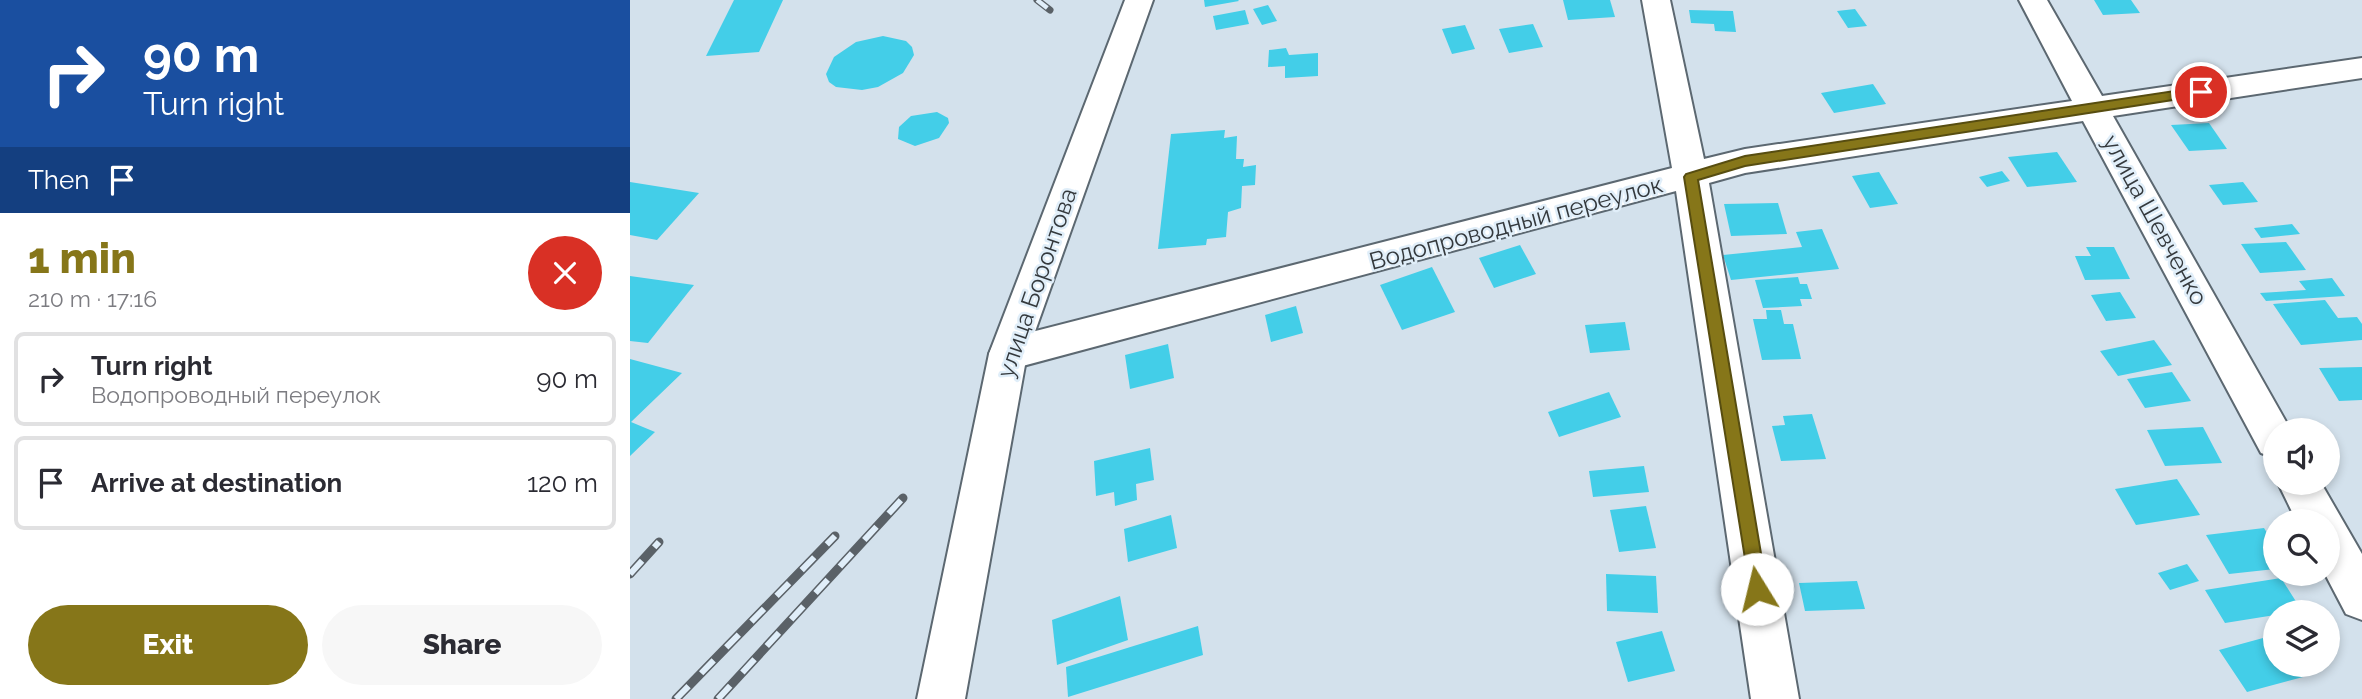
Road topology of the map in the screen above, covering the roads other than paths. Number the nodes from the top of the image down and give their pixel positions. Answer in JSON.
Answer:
{"nodes":[{"id":1,"x":1139,"y":0,"type":"edge"},
{"id":2,"x":1656,"y":0,"type":"edge"},
{"id":3,"x":2033,"y":0,"type":"edge"},
{"id":4,"x":2362,"y":68,"type":"edge"},
{"id":5,"x":2093,"y":108,"type":"junction"},
{"id":6,"x":1691,"y":177,"type":"junction"},
{"id":7,"x":1008,"y":355,"type":"junction"},
{"id":8,"x":2263,"y":418,"type":"edge"},
{"id":9,"x":2340,"y":557,"type":"edge"},
{"id":10,"x":2362,"y":598,"type":"edge"},
{"id":11,"x":941,"y":699,"type":"edge"},
{"id":12,"x":1775,"y":699,"type":"edge"}],
"edges":[{"from":1,"to":7,"type":"street","name":"улица Боронтова"},
{"from":2,"to":6,"type":"street"},
{"from":3,"to":5,"type":"street","name":"улица Шевченко"},
{"from":4,"to":5,"type":"street","name":"Водопроводный переулок"},
{"from":5,"to":6,"type":"street","name":"Водопроводный переулок"},
{"from":5,"to":8,"type":"street","name":"улица Шевченко"},
{"from":6,"to":7,"type":"street","name":"Водопроводный переулок"},
{"from":6,"to":12,"type":"street"},
{"from":7,"to":11,"type":"street","name":"улица Боронтова"},
{"from":9,"to":10,"type":"street"}]}
